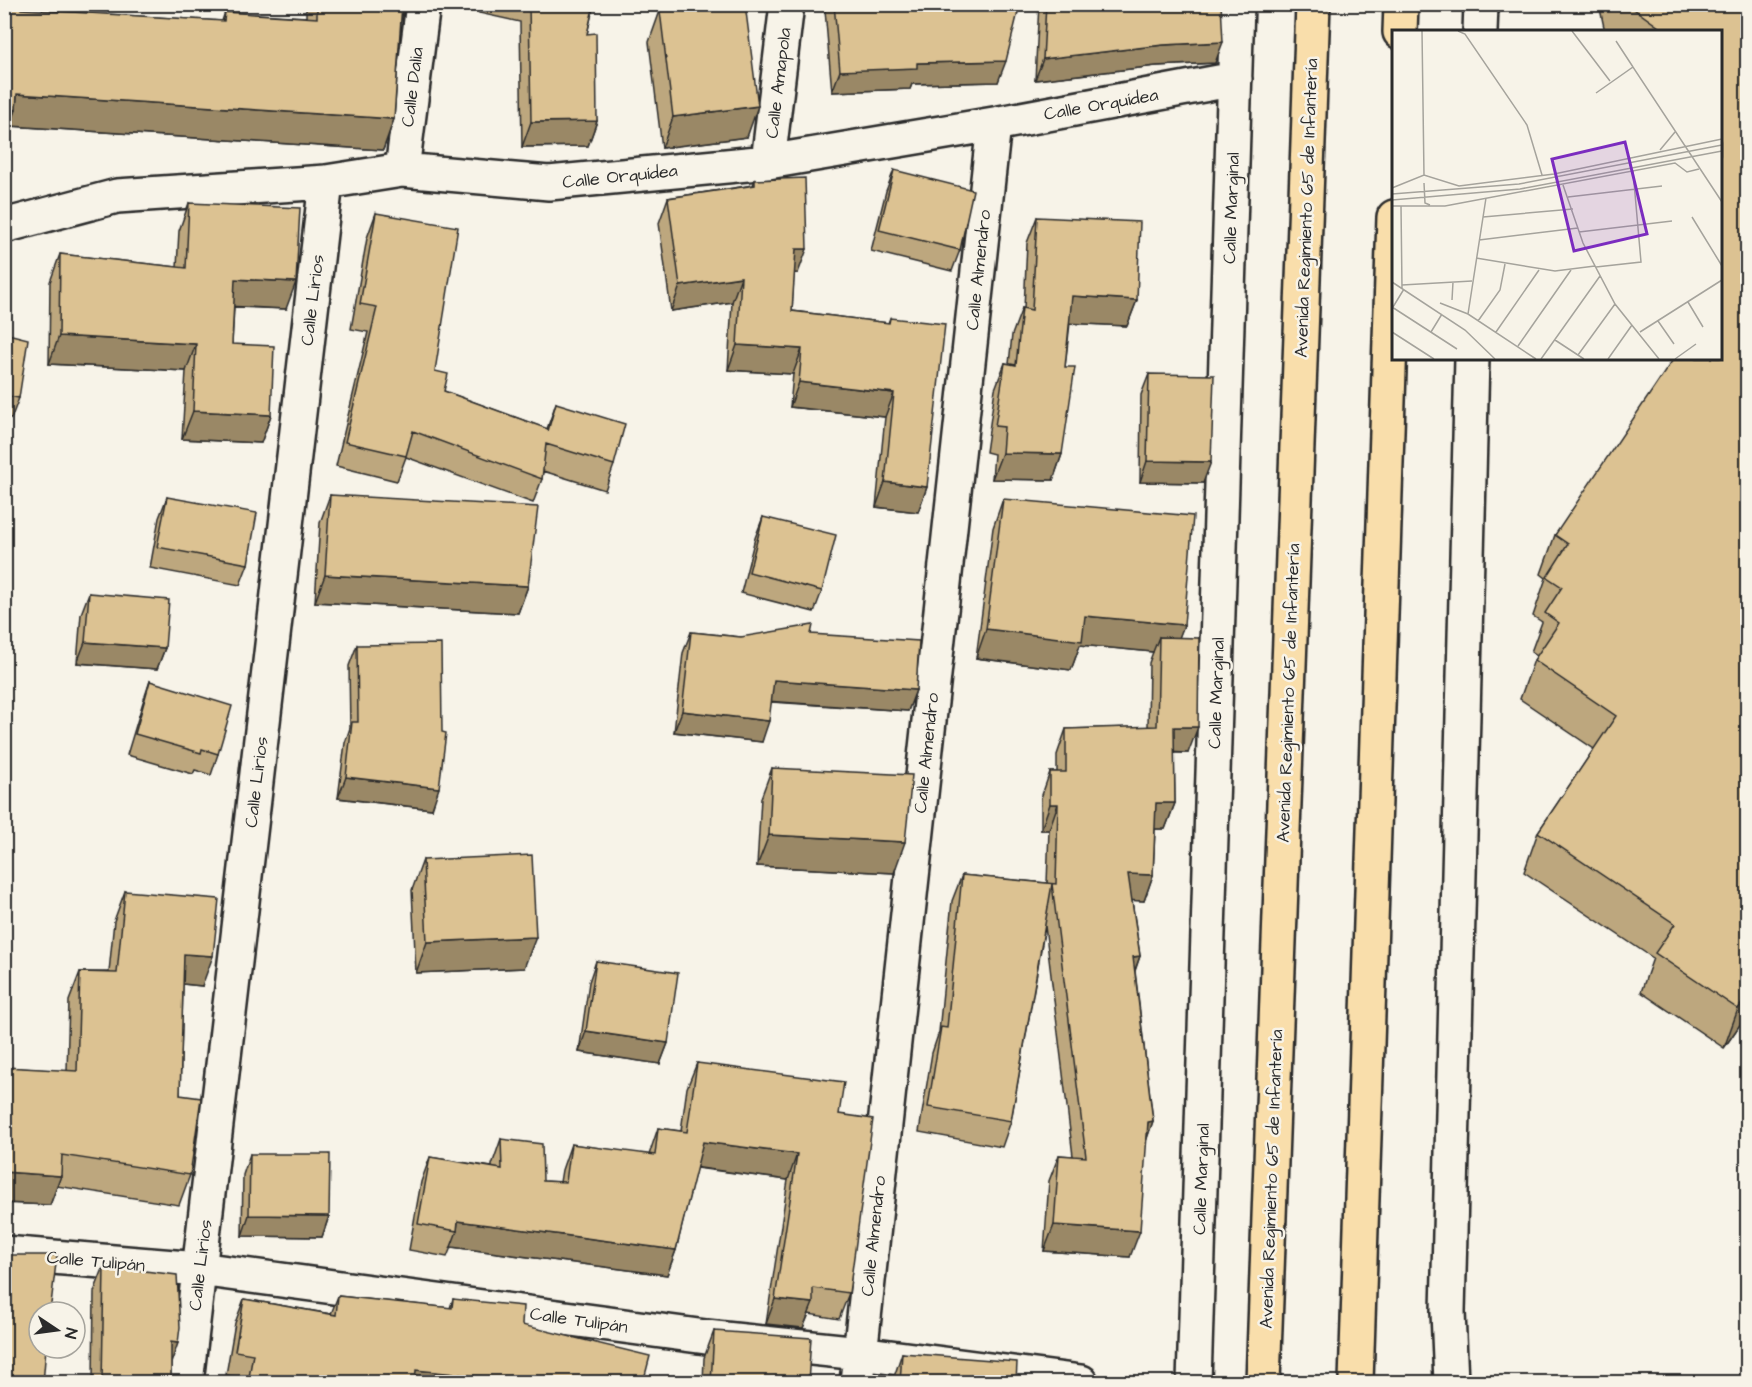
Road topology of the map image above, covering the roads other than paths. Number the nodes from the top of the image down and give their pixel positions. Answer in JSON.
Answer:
{"nodes":[{"id":1,"x":423,"y":4,"type":"edge"},
{"id":2,"x":787,"y":4,"type":"edge"},
{"id":3,"x":1237,"y":4,"type":"edge"},
{"id":4,"x":1313,"y":4,"type":"edge"},
{"id":5,"x":1401,"y":4,"type":"edge"},
{"id":6,"x":1481,"y":4,"type":"edge"},
{"id":7,"x":1400,"y":30,"type":"edge"},
{"id":8,"x":1480,"y":30,"type":"edge"},
{"id":9,"x":1235,"y":79,"type":"junction"},
{"id":10,"x":994,"y":124,"type":"junction"},
{"id":11,"x":768,"y":162,"type":"junction"},
{"id":12,"x":402,"y":170,"type":"junction"},
{"id":13,"x":326,"y":182,"type":"junction"},
{"id":14,"x":4,"y":226,"type":"edge"},
{"id":15,"x":1392,"y":278,"type":"edge"},
{"id":16,"x":1472,"y":360,"type":"edge"},
{"id":17,"x":4,"y":1253,"type":"edge"},
{"id":18,"x":200,"y":1269,"type":"junction"},
{"id":19,"x":858,"y":1368,"type":"edge"},
{"id":20,"x":186,"y":1383,"type":"edge"},
{"id":21,"x":1081,"y":1383,"type":"edge"},
{"id":22,"x":1194,"y":1383,"type":"edge"},
{"id":23,"x":1263,"y":1383,"type":"edge"},
{"id":24,"x":1356,"y":1383,"type":"edge"},
{"id":25,"x":1451,"y":1383,"type":"edge"}],
"edges":[{"from":1,"to":12,"type":"street","name":"Calle Dalia"},
{"from":2,"to":11,"type":"street","name":"Calle Amapola"},
{"from":3,"to":9,"type":"street","name":"Calle Marginal"},
{"from":4,"to":23,"type":"main road","name":"Avenida Regimiento 65 de Infantería"},
{"from":5,"to":7,"type":"main road"},
{"from":6,"to":8,"type":"street"},
{"from":9,"to":10,"type":"street","name":"Calle Orquídea"},
{"from":9,"to":22,"type":"street","name":"Calle Marginal"},
{"from":10,"to":11,"type":"street","name":"Calle Orquídea"},
{"from":10,"to":19,"type":"street","name":"Calle Almendro"},
{"from":11,"to":12,"type":"street","name":"Calle Orquídea"},
{"from":12,"to":13,"type":"street","name":"Calle Orquídea"},
{"from":13,"to":14,"type":"street","name":"Calle Orquídea"},
{"from":13,"to":18,"type":"street","name":"Calle Lirios"},
{"from":15,"to":24,"type":"main road"},
{"from":16,"to":25,"type":"street"},
{"from":17,"to":18,"type":"street","name":"Calle Tulipán"},
{"from":18,"to":19,"type":"street","name":"Calle Tulipán"},
{"from":18,"to":20,"type":"street","name":"Calle Lirios"},
{"from":19,"to":21,"type":"street","name":"Calle Tulipán"}]}
